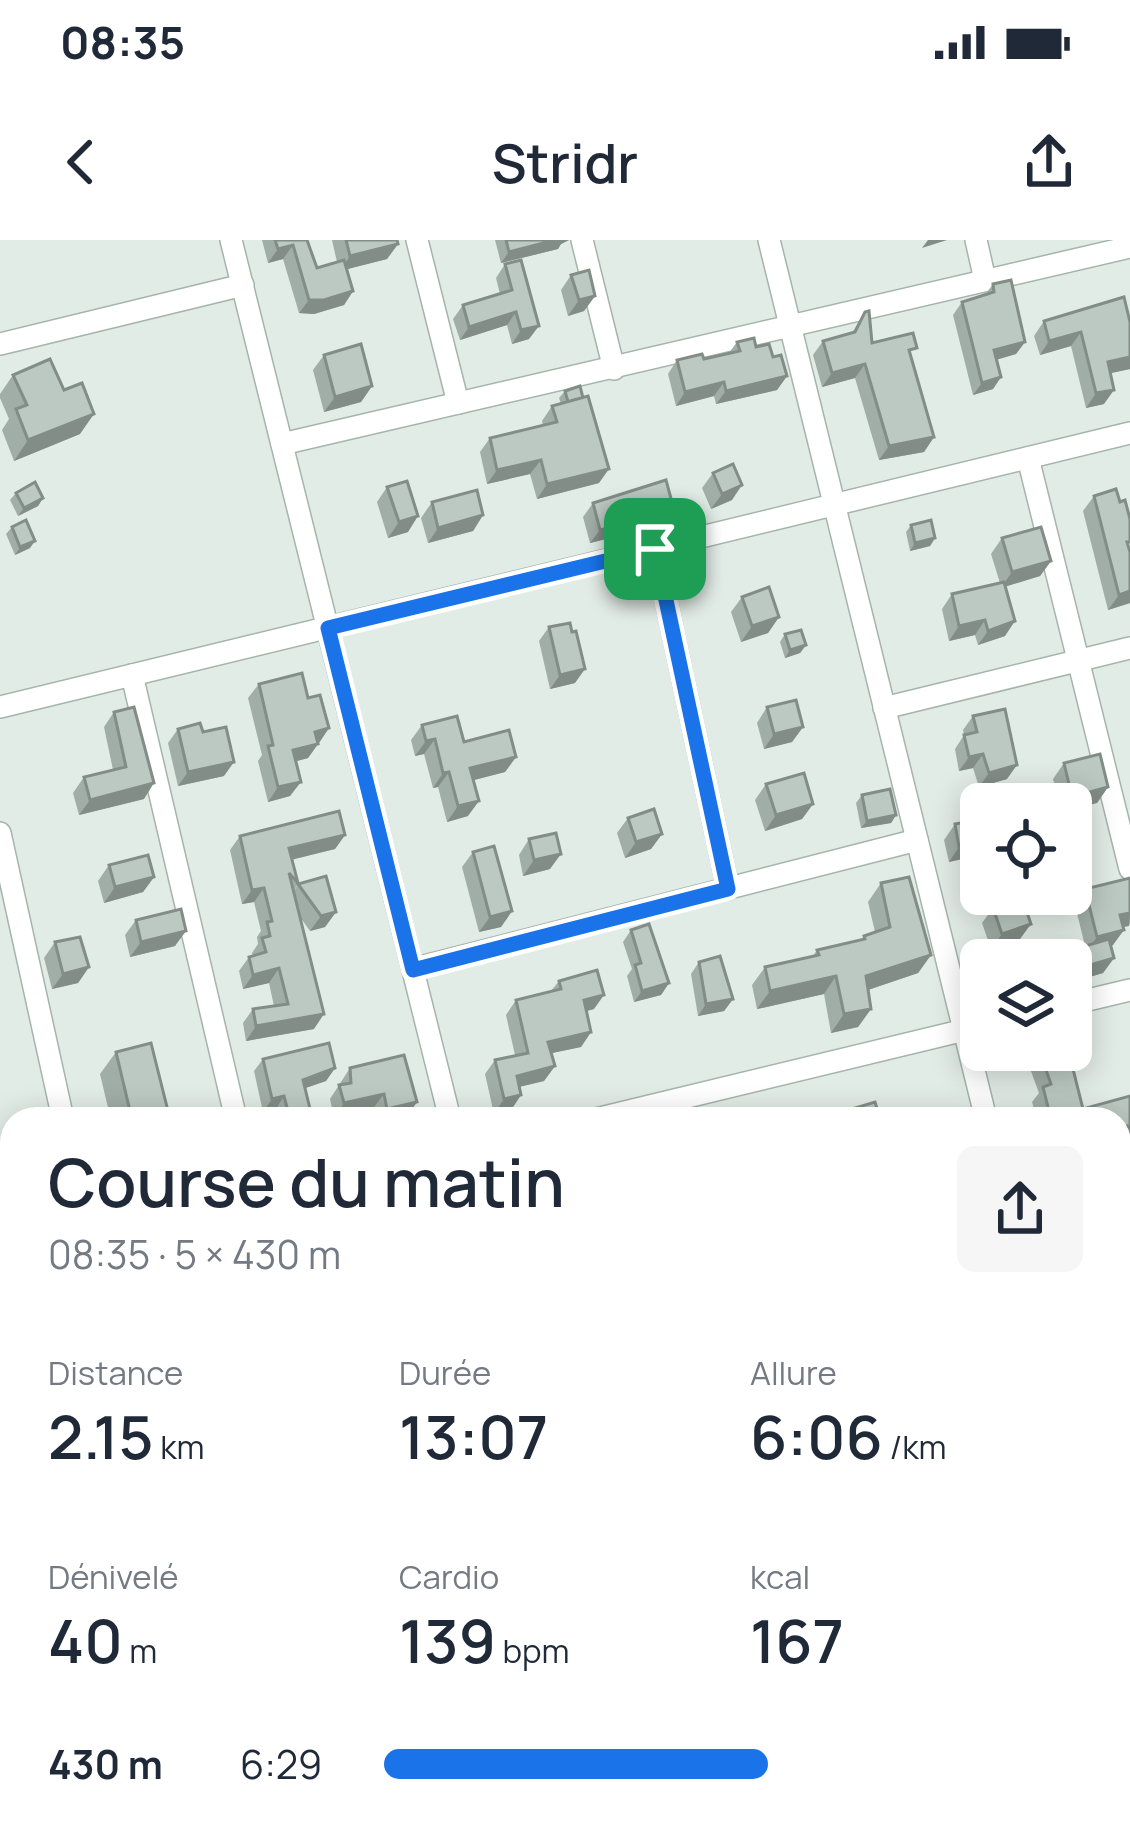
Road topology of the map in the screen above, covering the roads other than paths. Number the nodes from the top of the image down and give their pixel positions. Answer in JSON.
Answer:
{"nodes":[{"id":1,"x":231,"y":240,"type":"edge"},
{"id":2,"x":417,"y":240,"type":"edge"},
{"id":3,"x":582,"y":240,"type":"edge"},
{"id":4,"x":769,"y":240,"type":"edge"},
{"id":5,"x":976,"y":240,"type":"edge"},
{"id":6,"x":1130,"y":247,"type":"edge"},
{"id":7,"x":985,"y":280,"type":"junction"},
{"id":8,"x":243,"y":285,"type":"junction"},
{"id":9,"x":790,"y":326,"type":"junction"},
{"id":10,"x":0,"y":344,"type":"edge"},
{"id":11,"x":614,"y":369,"type":"junction"},
{"id":12,"x":458,"y":403,"type":"junction"},
{"id":13,"x":1130,"y":434,"type":"edge"},
{"id":14,"x":282,"y":444,"type":"junction"},
{"id":15,"x":1028,"y":458,"type":"junction"},
{"id":16,"x":834,"y":505,"type":"junction"},
{"id":17,"x":655,"y":549,"type":"junction"},
{"id":18,"x":328,"y":628,"type":"junction"},
{"id":19,"x":1130,"y":648,"type":"edge"},
{"id":20,"x":1079,"y":660,"type":"junction"},
{"id":21,"x":132,"y":675,"type":"junction"},
{"id":22,"x":0,"y":707,"type":"edge"},
{"id":23,"x":884,"y":708,"type":"junction"},
{"id":24,"x":0,"y":833,"type":"edge"},
{"id":25,"x":917,"y":840,"type":"junction"},
{"id":26,"x":1130,"y":869,"type":"edge"},
{"id":27,"x":728,"y":889,"type":"junction"},
{"id":28,"x":413,"y":970,"type":"junction"},
{"id":29,"x":960,"y":987,"type":"edge"},
{"id":30,"x":1130,"y":990,"type":"edge"},
{"id":31,"x":1092,"y":999,"type":"edge"},
{"id":32,"x":960,"y":1031,"type":"edge"},
{"id":33,"x":979,"y":1071,"type":"edge"},
{"id":34,"x":60,"y":1107,"type":"edge"},
{"id":35,"x":233,"y":1107,"type":"edge"},
{"id":36,"x":447,"y":1107,"type":"edge"},
{"id":37,"x":694,"y":1107,"type":"edge"},
{"id":38,"x":984,"y":1107,"type":"edge"}],
"edges":[{"from":1,"to":8,"type":"street"},
{"from":2,"to":12,"type":"street"},
{"from":3,"to":11,"type":"street"},
{"from":4,"to":9,"type":"street"},
{"from":5,"to":7,"type":"street"},
{"from":6,"to":7,"type":"street"},
{"from":7,"to":9,"type":"street"},
{"from":8,"to":10,"type":"street"},
{"from":8,"to":14,"type":"street"},
{"from":9,"to":11,"type":"street"},
{"from":9,"to":16,"type":"street"},
{"from":11,"to":12,"type":"street"},
{"from":12,"to":14,"type":"street"},
{"from":13,"to":15,"type":"street"},
{"from":14,"to":18,"type":"street"},
{"from":15,"to":16,"type":"street"},
{"from":15,"to":20,"type":"street"},
{"from":16,"to":17,"type":"street"},
{"from":16,"to":23,"type":"street"},
{"from":17,"to":18,"type":"street"},
{"from":17,"to":27,"type":"street"},
{"from":18,"to":21,"type":"street"},
{"from":18,"to":28,"type":"street"},
{"from":19,"to":20,"type":"street"},
{"from":20,"to":23,"type":"street"},
{"from":20,"to":26,"type":"street"},
{"from":21,"to":22,"type":"street"},
{"from":21,"to":35,"type":"street"},
{"from":23,"to":25,"type":"street"},
{"from":24,"to":34,"type":"street"},
{"from":25,"to":27,"type":"street"},
{"from":25,"to":29,"type":"street"},
{"from":27,"to":28,"type":"street"},
{"from":28,"to":36,"type":"street"},
{"from":30,"to":31,"type":"street"},
{"from":32,"to":37,"type":"street"},
{"from":33,"to":38,"type":"street"}]}
